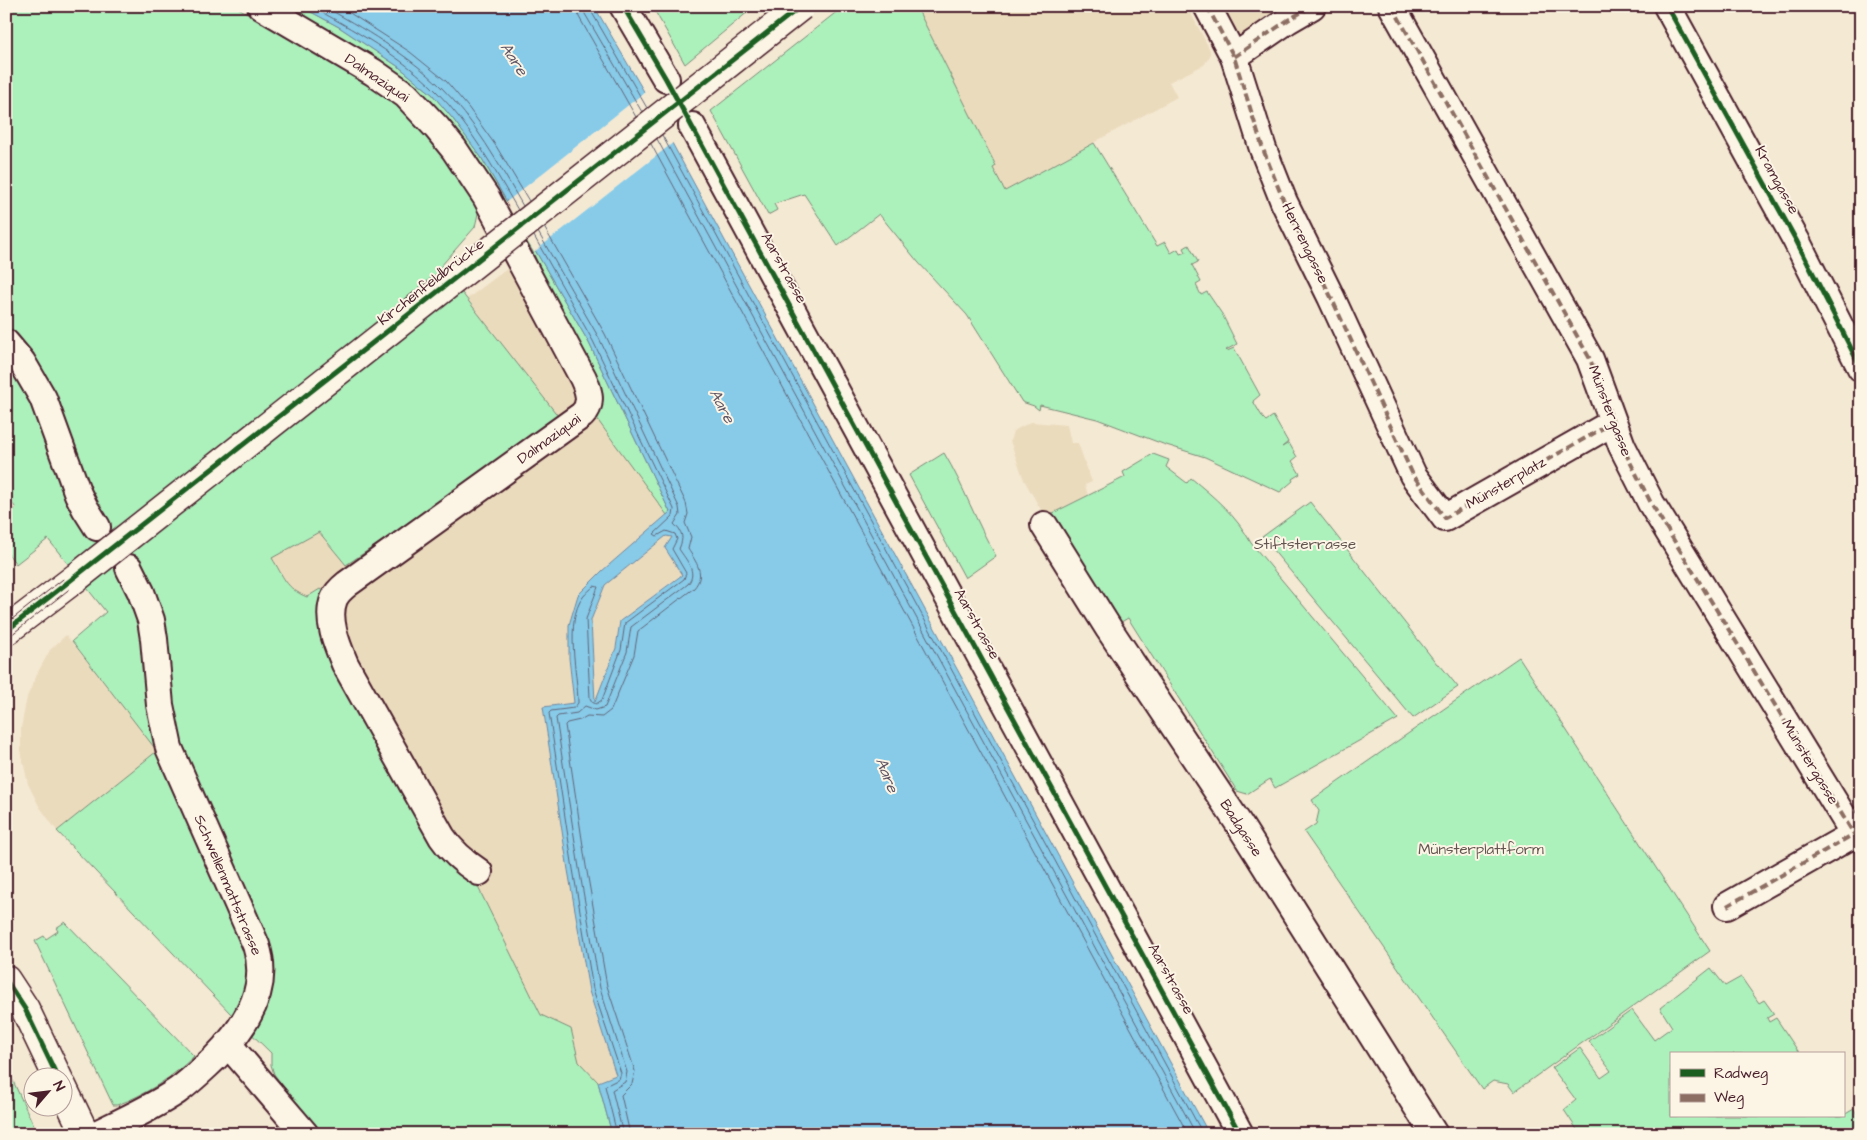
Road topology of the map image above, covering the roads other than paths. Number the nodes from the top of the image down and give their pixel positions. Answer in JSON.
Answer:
{"nodes":[{"id":1,"x":261,"y":6,"type":"edge"},
{"id":2,"x":623,"y":6,"type":"edge"},
{"id":3,"x":801,"y":6,"type":"edge"},
{"id":4,"x":1207,"y":6,"type":"edge"},
{"id":5,"x":1312,"y":6,"type":"edge"},
{"id":6,"x":1392,"y":6,"type":"edge"},
{"id":7,"x":1668,"y":6,"type":"edge"},
{"id":8,"x":1234,"y":57,"type":"junction"},
{"id":9,"x":666,"y":79,"type":"dead end"},
{"id":10,"x":692,"y":126,"type":"dead end"},
{"id":11,"x":6,"y":343,"type":"edge"},
{"id":12,"x":1861,"y":368,"type":"edge"},
{"id":13,"x":1612,"y":423,"type":"junction"},
{"id":14,"x":1413,"y":475,"type":"joint"},
{"id":15,"x":1044,"y":525,"type":"dead end"},
{"id":16,"x":97,"y":527,"type":"dead end"},
{"id":17,"x":129,"y":568,"type":"dead end"},
{"id":18,"x":6,"y":631,"type":"edge"},
{"id":19,"x":1857,"y":837,"type":"edge"},
{"id":20,"x":479,"y":872,"type":"dead end"},
{"id":21,"x":1727,"y":906,"type":"dead end"},
{"id":22,"x":6,"y":980,"type":"edge"},
{"id":23,"x":228,"y":1044,"type":"junction"},
{"id":24,"x":53,"y":1068,"type":"edge"},
{"id":25,"x":72,"y":1107,"type":"edge"},
{"id":26,"x":85,"y":1134,"type":"edge"},
{"id":27,"x":96,"y":1134,"type":"edge"},
{"id":28,"x":305,"y":1134,"type":"edge"},
{"id":29,"x":1240,"y":1134,"type":"edge"},
{"id":30,"x":1434,"y":1134,"type":"edge"}],
"edges":[{"from":1,"to":20,"type":"street","name":"Dalmaziquai"},
{"from":2,"to":9,"type":"street"},
{"from":3,"to":18,"type":"street","name":"Kirchenfeldbrücke","bridge":true},
{"from":4,"to":8,"type":"street","name":"Herrengasse"},
{"from":5,"to":8,"type":"street"},
{"from":6,"to":13,"type":"street","name":"Münstergasse"},
{"from":7,"to":12,"type":"street","name":"Kramgasse"},
{"from":8,"to":14,"type":"street","name":"Herrengasse"},
{"from":10,"to":29,"type":"street","name":"Aarstrasse"},
{"from":11,"to":16,"type":"street"},
{"from":13,"to":14,"type":"street","name":"Münsterplatz"},
{"from":13,"to":19,"type":"street","name":"Münstergasse"},
{"from":15,"to":30,"type":"street","name":"Badgasse"},
{"from":17,"to":23,"type":"street","name":"Schwellenmattstrasse"},
{"from":19,"to":21,"type":"street","name":"Münstergasse"},
{"from":22,"to":24,"type":"street"},
{"from":23,"to":27,"type":"street","name":"Schwellenmattstrasse"},
{"from":23,"to":28,"type":"street"},
{"from":25,"to":26,"type":"street"}]}
